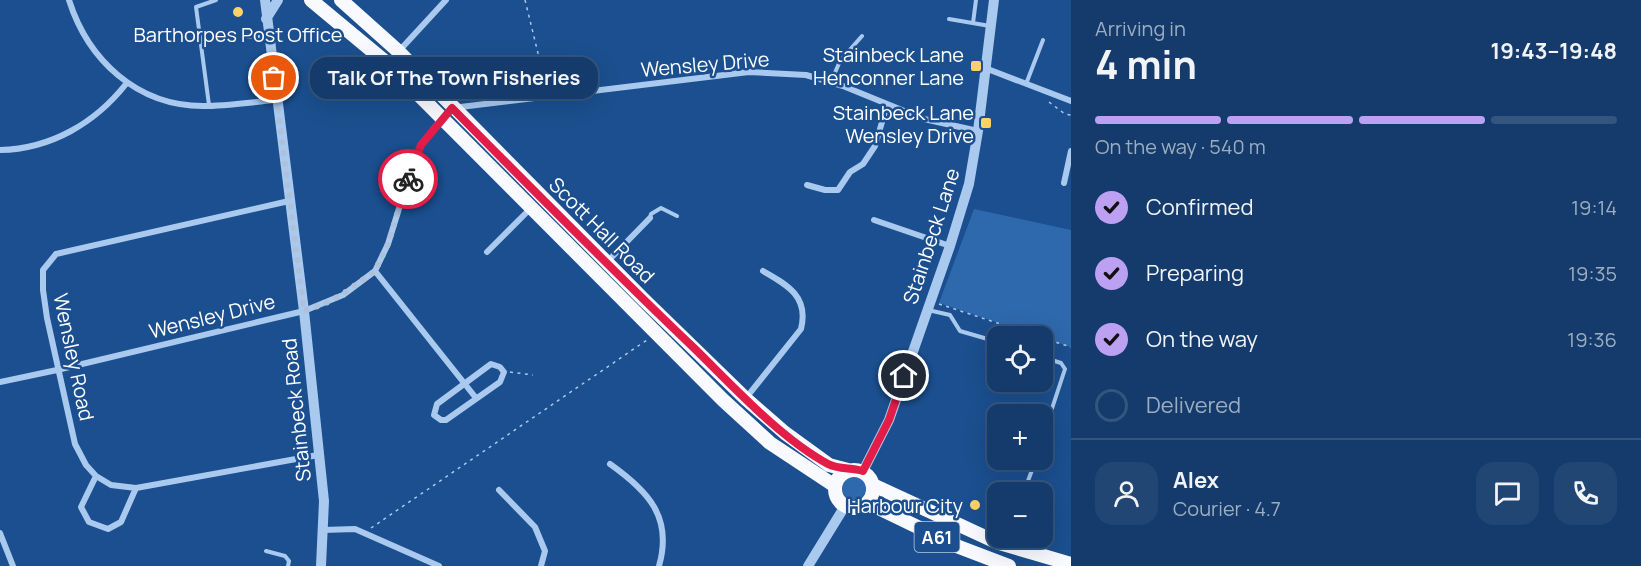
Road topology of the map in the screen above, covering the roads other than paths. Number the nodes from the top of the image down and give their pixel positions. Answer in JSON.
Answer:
{"nodes":[{"id":1,"x":69,"y":0,"type":"edge"},
{"id":2,"x":216,"y":0,"type":"edge"},
{"id":3,"x":265,"y":0,"type":"edge"},
{"id":4,"x":279,"y":0,"type":"edge"},
{"id":5,"x":311,"y":0,"type":"edge"},
{"id":6,"x":341,"y":0,"type":"edge"},
{"id":7,"x":446,"y":0,"type":"edge"},
{"id":8,"x":976,"y":0,"type":"edge"},
{"id":9,"x":994,"y":0,"type":"edge"},
{"id":10,"x":266,"y":19,"type":"junction"},
{"id":11,"x":950,"y":19,"type":"dead end"},
{"id":12,"x":973,"y":23,"type":"junction"},
{"id":13,"x":991,"y":26,"type":"junction"},
{"id":14,"x":268,"y":34,"type":"junction"},
{"id":15,"x":248,"y":36,"type":"dead end"},
{"id":16,"x":862,"y":36,"type":"dead end"},
{"id":17,"x":1044,"y":40,"type":"dead end"},
{"id":18,"x":398,"y":51,"type":"junction"},
{"id":19,"x":985,"y":68,"type":"junction"},
{"id":20,"x":831,"y":83,"type":"junction"},
{"id":21,"x":126,"y":84,"type":"junction"},
{"id":22,"x":1026,"y":84,"type":"junction"},
{"id":23,"x":276,"y":100,"type":"junction"},
{"id":24,"x":1071,"y":101,"type":"edge"},
{"id":25,"x":209,"y":105,"type":"junction"},
{"id":26,"x":887,"y":105,"type":"junction"},
{"id":27,"x":458,"y":110,"type":"junction"},
{"id":28,"x":442,"y":118,"type":"junction"},
{"id":29,"x":978,"y":131,"type":"junction"},
{"id":30,"x":0,"y":150,"type":"edge"},
{"id":31,"x":1071,"y":151,"type":"edge"},
{"id":32,"x":1064,"y":183,"type":"dead end"},
{"id":33,"x":807,"y":185,"type":"dead end"},
{"id":34,"x":289,"y":201,"type":"junction"},
{"id":35,"x":531,"y":207,"type":"junction"},
{"id":36,"x":677,"y":216,"type":"dead end"},
{"id":37,"x":650,"y":218,"type":"joint"},
{"id":38,"x":874,"y":220,"type":"dead end"},
{"id":39,"x":950,"y":246,"type":"junction"},
{"id":40,"x":488,"y":252,"type":"dead end"},
{"id":41,"x":606,"y":262,"type":"junction"},
{"id":42,"x":375,"y":271,"type":"junction"},
{"id":43,"x":763,"y":271,"type":"dead end"},
{"id":44,"x":928,"y":305,"type":"junction"},
{"id":45,"x":304,"y":311,"type":"junction"},
{"id":46,"x":987,"y":339,"type":"edge"},
{"id":47,"x":1053,"y":361,"type":"edge"},
{"id":48,"x":1060,"y":363,"type":"junction"},
{"id":49,"x":1071,"y":366,"type":"edge"},
{"id":50,"x":57,"y":370,"type":"junction"},
{"id":51,"x":0,"y":382,"type":"edge"},
{"id":52,"x":464,"y":383,"type":"junction"},
{"id":53,"x":476,"y":398,"type":"junction"},
{"id":54,"x":746,"y":399,"type":"junction"},
{"id":55,"x":1053,"y":408,"type":"edge"},
{"id":56,"x":318,"y":455,"type":"junction"},
{"id":57,"x":610,"y":464,"type":"dead end"},
{"id":58,"x":848,"y":470,"type":"junction"},
{"id":59,"x":1032,"y":470,"type":"edge"},
{"id":60,"x":863,"y":471,"type":"junction"},
{"id":61,"x":96,"y":476,"type":"junction"},
{"id":62,"x":1028,"y":481,"type":"dead end"},
{"id":63,"x":873,"y":485,"type":"junction"},
{"id":64,"x":835,"y":486,"type":"junction"},
{"id":65,"x":136,"y":488,"type":"junction"},
{"id":66,"x":499,"y":490,"type":"dead end"},
{"id":67,"x":868,"y":503,"type":"junction"},
{"id":68,"x":845,"y":506,"type":"junction"},
{"id":69,"x":323,"y":530,"type":"junction"},
{"id":70,"x":0,"y":533,"type":"edge"},
{"id":71,"x":266,"y":551,"type":"dead end"},
{"id":72,"x":1071,"y":564,"type":"edge"},
{"id":73,"x":1004,"y":565,"type":"edge"},
{"id":74,"x":13,"y":566,"type":"edge"},
{"id":75,"x":288,"y":566,"type":"edge"},
{"id":76,"x":321,"y":566,"type":"edge"},
{"id":77,"x":439,"y":566,"type":"edge"},
{"id":78,"x":541,"y":566,"type":"edge"},
{"id":79,"x":659,"y":566,"type":"edge"},
{"id":80,"x":808,"y":566,"type":"edge"}],
"edges":[{"from":1,"to":21,"type":"street"},
{"from":2,"to":25,"type":"lane"},
{"from":3,"to":10,"type":"street","name":"Stainbeck Road"},
{"from":4,"to":10,"type":"street"},
{"from":5,"to":28,"type":"highway","name":"Scott Hall Road"},
{"from":6,"to":18,"type":"highway","name":"Scott Hall Road"},
{"from":7,"to":18,"type":"street"},
{"from":8,"to":12,"type":"lane"},
{"from":9,"to":13,"type":"street","name":"Stainbeck Lane"},
{"from":10,"to":14,"type":"street","name":"Stainbeck Road"},
{"from":11,"to":12,"type":"lane"},
{"from":12,"to":13,"type":"lane"},
{"from":13,"to":19,"type":"street","name":"Stainbeck Lane"},
{"from":14,"to":15,"type":"lane"},
{"from":14,"to":23,"type":"street","name":"Stainbeck Road"},
{"from":16,"to":20,"type":"lane"},
{"from":17,"to":22,"type":"lane"},
{"from":18,"to":27,"type":"highway","name":"Scott Hall Road"},
{"from":19,"to":22,"type":"street"},
{"from":19,"to":29,"type":"street","name":"Stainbeck Lane"},
{"from":20,"to":26,"type":"street","name":"Wensley Drive"},
{"from":20,"to":27,"type":"street","name":"Wensley Drive"},
{"from":21,"to":25,"type":"street"},
{"from":21,"to":30,"type":"street"},
{"from":22,"to":24,"type":"street"},
{"from":23,"to":25,"type":"street"},
{"from":23,"to":34,"type":"street","name":"Stainbeck Road"},
{"from":26,"to":29,"type":"street","name":"Wensley Drive"},
{"from":26,"to":33,"type":"street"},
{"from":27,"to":28,"type":"street","name":"Wensley Drive"},
{"from":27,"to":41,"type":"highway","name":"Scott Hall Road"},
{"from":28,"to":35,"type":"highway","name":"Scott Hall Road"},
{"from":28,"to":42,"type":"street","name":"Wensley Drive"},
{"from":29,"to":39,"type":"street","name":"Stainbeck Lane"},
{"from":31,"to":32,"type":"street"},
{"from":34,"to":45,"type":"street","name":"Stainbeck Road"},
{"from":34,"to":50,"type":"street","name":"Wensley Road"},
{"from":35,"to":40,"type":"street"},
{"from":35,"to":64,"type":"highway","name":"Scott Hall Road"},
{"from":36,"to":37,"type":"lane"},
{"from":37,"to":41,"type":"street"},
{"from":38,"to":39,"type":"street"},
{"from":39,"to":44,"type":"street","name":"Stainbeck Lane"},
{"from":41,"to":54,"type":"highway","name":"Scott Hall Road"},
{"from":42,"to":45,"type":"street","name":"Wensley Drive"},
{"from":42,"to":52,"type":"street"},
{"from":43,"to":54,"type":"street"},
{"from":44,"to":46,"type":"lane"},
{"from":44,"to":60,"type":"street","name":"Stainbeck Lane"},
{"from":45,"to":50,"type":"street","name":"Wensley Drive"},
{"from":45,"to":56,"type":"street","name":"Stainbeck Road"},
{"from":47,"to":48,"type":"lane"},
{"from":48,"to":49,"type":"lane"},
{"from":48,"to":55,"type":"lane"},
{"from":50,"to":51,"type":"street","name":"Wensley Drive"},
{"from":50,"to":61,"type":"street","name":"Wensley Road"},
{"from":52,"to":53,"type":"street"},
{"from":52,"to":53,"type":"street"},
{"from":52,"to":53,"type":"street"},
{"from":54,"to":58,"type":"highway","name":"Scott Hall Road"},
{"from":56,"to":65,"type":"street"},
{"from":56,"to":69,"type":"street","name":"Stainbeck Road"},
{"from":57,"to":79,"type":"street"},
{"from":58,"to":60,"type":"highway"},
{"from":58,"to":64,"type":"highway"},
{"from":59,"to":62,"type":"lane"},
{"from":60,"to":63,"type":"highway","number":"A61"},
{"from":61,"to":65,"type":"street"},
{"from":61,"to":65,"type":"street"},
{"from":63,"to":67,"type":"highway"},
{"from":63,"to":72,"type":"highway","number":"A61"},
{"from":64,"to":68,"type":"highway"},
{"from":66,"to":78,"type":"street"},
{"from":67,"to":68,"type":"highway"},
{"from":67,"to":73,"type":"highway","number":"A61"},
{"from":68,"to":80,"type":"street"},
{"from":69,"to":76,"type":"street","name":"Stainbeck Road"},
{"from":69,"to":77,"type":"street"},
{"from":70,"to":74,"type":"street"},
{"from":71,"to":75,"type":"lane"}]}
